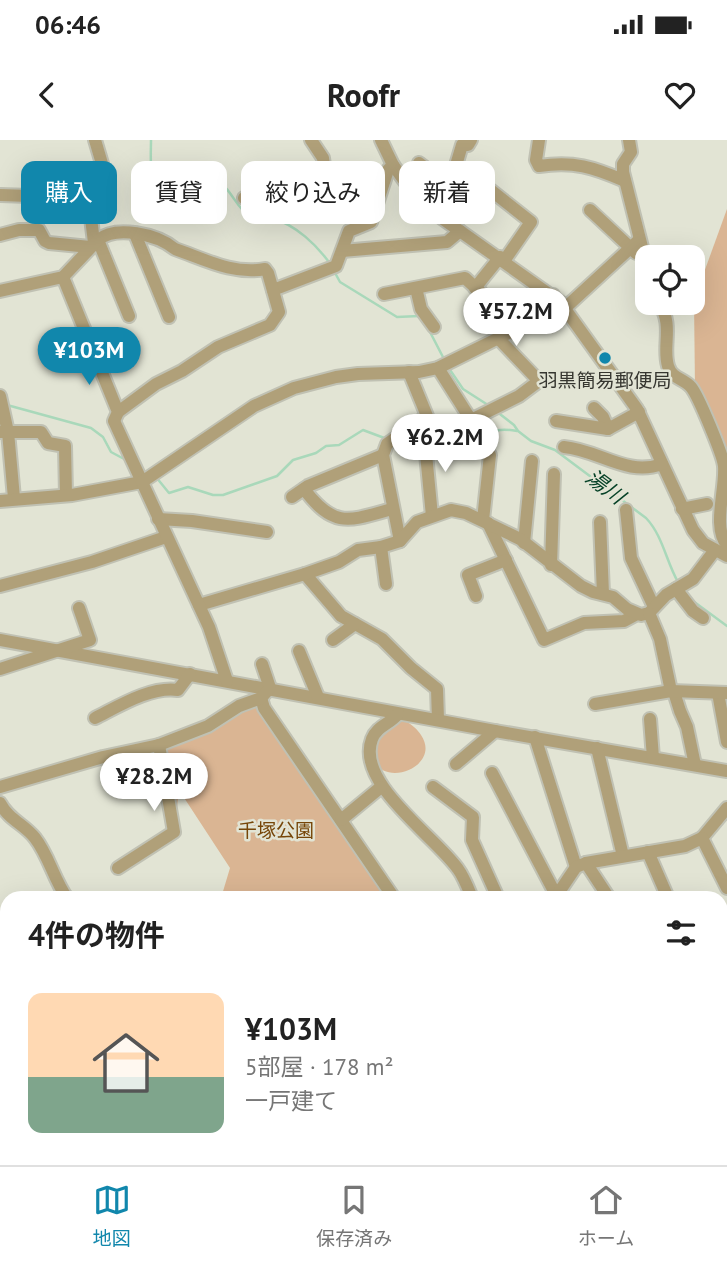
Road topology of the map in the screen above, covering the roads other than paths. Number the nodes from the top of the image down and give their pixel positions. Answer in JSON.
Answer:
{"nodes":[{"id":1,"x":96,"y":140,"type":"edge"},
{"id":2,"x":311,"y":140,"type":"edge"},
{"id":3,"x":381,"y":140,"type":"edge"},
{"id":4,"x":471,"y":140,"type":"edge"},
{"id":5,"x":539,"y":140,"type":"edge"},
{"id":6,"x":629,"y":140,"type":"edge"},
{"id":7,"x":101,"y":161,"type":"edge"},
{"id":8,"x":323,"y":161,"type":"edge"},
{"id":9,"x":457,"y":161,"type":"edge"},
{"id":10,"x":393,"y":164,"type":"junction"},
{"id":11,"x":625,"y":181,"type":"junction"},
{"id":12,"x":385,"y":183,"type":"edge"},
{"id":13,"x":495,"y":194,"type":"edge"},
{"id":14,"x":0,"y":195,"type":"edge"},
{"id":15,"x":21,"y":196,"type":"edge"},
{"id":16,"x":590,"y":210,"type":"dead end"},
{"id":17,"x":92,"y":224,"type":"edge"},
{"id":18,"x":368,"y":224,"type":"edge"},
{"id":19,"x":460,"y":231,"type":"junction"},
{"id":20,"x":135,"y":234,"type":"junction"},
{"id":21,"x":0,"y":235,"type":"edge"},
{"id":22,"x":94,"y":244,"type":"junction"},
{"id":23,"x":634,"y":244,"type":"junction"},
{"id":24,"x":342,"y":251,"type":"junction"},
{"id":25,"x":502,"y":259,"type":"junction"},
{"id":26,"x":63,"y":277,"type":"junction"},
{"id":27,"x":416,"y":288,"type":"junction"},
{"id":28,"x":475,"y":288,"type":"junction"},
{"id":29,"x":273,"y":290,"type":"junction"},
{"id":30,"x":0,"y":291,"type":"edge"},
{"id":31,"x":384,"y":294,"type":"dead end"},
{"id":32,"x":553,"y":295,"type":"junction"},
{"id":33,"x":488,"y":299,"type":"dead end"},
{"id":34,"x":565,"y":308,"type":"junction"},
{"id":35,"x":662,"y":315,"type":"edge"},
{"id":36,"x":129,"y":316,"type":"dead end"},
{"id":37,"x":169,"y":317,"type":"dead end"},
{"id":38,"x":434,"y":327,"type":"dead end"},
{"id":39,"x":498,"y":338,"type":"junction"},
{"id":40,"x":444,"y":365,"type":"junction"},
{"id":41,"x":409,"y":372,"type":"junction"},
{"id":42,"x":0,"y":396,"type":"edge"},
{"id":43,"x":594,"y":408,"type":"dead end"},
{"id":44,"x":118,"y":412,"type":"junction"},
{"id":45,"x":639,"y":412,"type":"junction"},
{"id":46,"x":556,"y":421,"type":"dead end"},
{"id":47,"x":608,"y":429,"type":"junction"},
{"id":48,"x":4,"y":432,"type":"edge"},
{"id":49,"x":388,"y":446,"type":"junction"},
{"id":50,"x":564,"y":447,"type":"dead end"},
{"id":51,"x":420,"y":449,"type":"dead end"},
{"id":52,"x":490,"y":455,"type":"dead end"},
{"id":53,"x":532,"y":461,"type":"dead end"},
{"id":54,"x":662,"y":464,"type":"junction"},
{"id":55,"x":554,"y":474,"type":"dead end"},
{"id":56,"x":142,"y":482,"type":"junction"},
{"id":57,"x":304,"y":489,"type":"junction"},
{"id":58,"x":66,"y":495,"type":"junction"},
{"id":59,"x":292,"y":497,"type":"dead end"},
{"id":60,"x":14,"y":498,"type":"junction"},
{"id":61,"x":0,"y":501,"type":"edge"},
{"id":62,"x":707,"y":504,"type":"dead end"},
{"id":63,"x":392,"y":509,"type":"junction"},
{"id":64,"x":682,"y":509,"type":"junction"},
{"id":65,"x":626,"y":510,"type":"dead end"},
{"id":66,"x":432,"y":516,"type":"junction"},
{"id":67,"x":158,"y":519,"type":"junction"},
{"id":68,"x":485,"y":522,"type":"junction"},
{"id":69,"x":600,"y":522,"type":"dead end"},
{"id":70,"x":267,"y":532,"type":"dead end"},
{"id":71,"x":166,"y":537,"type":"junction"},
{"id":72,"x":400,"y":541,"type":"junction"},
{"id":73,"x":524,"y":543,"type":"junction"},
{"id":74,"x":381,"y":547,"type":"junction"},
{"id":75,"x":723,"y":551,"type":"edge"},
{"id":76,"x":506,"y":560,"type":"junction"},
{"id":77,"x":551,"y":565,"type":"junction"},
{"id":78,"x":305,"y":575,"type":"junction"},
{"id":79,"x":386,"y":584,"type":"dead end"},
{"id":80,"x":0,"y":586,"type":"edge"},
{"id":81,"x":679,"y":587,"type":"junction"},
{"id":82,"x":603,"y":594,"type":"junction"},
{"id":83,"x":476,"y":596,"type":"dead end"},
{"id":84,"x":199,"y":605,"type":"junction"},
{"id":85,"x":79,"y":608,"type":"dead end"},
{"id":86,"x":647,"y":611,"type":"junction"},
{"id":87,"x":702,"y":618,"type":"dead end"},
{"id":88,"x":355,"y":624,"type":"junction"},
{"id":89,"x":0,"y":640,"type":"edge"},
{"id":90,"x":333,"y":640,"type":"dead end"},
{"id":91,"x":59,"y":651,"type":"junction"},
{"id":92,"x":299,"y":651,"type":"dead end"},
{"id":93,"x":262,"y":664,"type":"dead end"},
{"id":94,"x":0,"y":668,"type":"edge"},
{"id":95,"x":190,"y":674,"type":"junction"},
{"id":96,"x":227,"y":681,"type":"junction"},
{"id":97,"x":672,"y":692,"type":"junction"},
{"id":98,"x":265,"y":693,"type":"junction"},
{"id":99,"x":722,"y":693,"type":"edge"},
{"id":100,"x":318,"y":697,"type":"junction"},
{"id":101,"x":594,"y":704,"type":"dead end"},
{"id":102,"x":398,"y":714,"type":"junction"},
{"id":103,"x":95,"y":718,"type":"dead end"},
{"id":104,"x":650,"y":719,"type":"dead end"},
{"id":105,"x":438,"y":720,"type":"junction"},
{"id":106,"x":495,"y":731,"type":"junction"},
{"id":107,"x":535,"y":737,"type":"junction"},
{"id":108,"x":727,"y":742,"type":"edge"},
{"id":109,"x":159,"y":746,"type":"junction"},
{"id":110,"x":597,"y":748,"type":"junction"},
{"id":111,"x":653,"y":758,"type":"junction"},
{"id":112,"x":456,"y":764,"type":"dead end"},
{"id":113,"x":695,"y":765,"type":"junction"},
{"id":114,"x":727,"y":771,"type":"edge"},
{"id":115,"x":492,"y":773,"type":"dead end"},
{"id":116,"x":0,"y":787,"type":"edge"},
{"id":117,"x":381,"y":787,"type":"junction"},
{"id":118,"x":433,"y":788,"type":"dead end"},
{"id":119,"x":0,"y":803,"type":"edge"},
{"id":120,"x":727,"y":808,"type":"edge"},
{"id":121,"x":341,"y":820,"type":"junction"},
{"id":122,"x":702,"y":838,"type":"junction"},
{"id":123,"x":649,"y":852,"type":"junction"},
{"id":124,"x":623,"y":856,"type":"junction"},
{"id":125,"x":581,"y":865,"type":"junction"},
{"id":126,"x":118,"y":868,"type":"dead end"},
{"id":127,"x":727,"y":888,"type":"edge"},
{"id":128,"x":62,"y":891,"type":"edge"},
{"id":129,"x":389,"y":891,"type":"edge"},
{"id":130,"x":469,"y":891,"type":"edge"},
{"id":131,"x":495,"y":891,"type":"edge"},
{"id":132,"x":552,"y":891,"type":"edge"},
{"id":133,"x":559,"y":891,"type":"edge"},
{"id":134,"x":603,"y":891,"type":"edge"},
{"id":135,"x":665,"y":891,"type":"edge"}],
"edges":[{"from":1,"to":7,"type":"street"},
{"from":2,"to":8,"type":"street"},
{"from":3,"to":10,"type":"street"},
{"from":4,"to":9,"type":"street"},
{"from":5,"to":11,"type":"street"},
{"from":6,"to":11,"type":"street"},
{"from":10,"to":12,"type":"street"},
{"from":10,"to":19,"type":"street"},
{"from":11,"to":23,"type":"street"},
{"from":13,"to":25,"type":"street"},
{"from":14,"to":15,"type":"street"},
{"from":16,"to":23,"type":"street"},
{"from":17,"to":22,"type":"street"},
{"from":18,"to":24,"type":"street"},
{"from":19,"to":24,"type":"street"},
{"from":19,"to":25,"type":"street"},
{"from":20,"to":22,"type":"street"},
{"from":20,"to":29,"type":"street"},
{"from":20,"to":37,"type":"street"},
{"from":21,"to":22,"type":"street"},
{"from":22,"to":26,"type":"street"},
{"from":22,"to":36,"type":"street"},
{"from":23,"to":34,"type":"street"},
{"from":24,"to":29,"type":"street"},
{"from":25,"to":28,"type":"street"},
{"from":25,"to":32,"type":"street"},
{"from":26,"to":30,"type":"street"},
{"from":26,"to":44,"type":"street"},
{"from":27,"to":28,"type":"street"},
{"from":27,"to":31,"type":"street"},
{"from":27,"to":38,"type":"street"},
{"from":28,"to":33,"type":"street"},
{"from":29,"to":44,"type":"street"},
{"from":32,"to":34,"type":"street"},
{"from":32,"to":39,"type":"street"},
{"from":34,"to":45,"type":"street"},
{"from":35,"to":75,"type":"street"},
{"from":39,"to":40,"type":"street"},
{"from":39,"to":40,"type":"street"},
{"from":40,"to":41,"type":"street"},
{"from":41,"to":49,"type":"street"},
{"from":41,"to":56,"type":"street"},
{"from":42,"to":48,"type":"street"},
{"from":43,"to":47,"type":"street"},
{"from":44,"to":56,"type":"street"},
{"from":45,"to":47,"type":"street"},
{"from":45,"to":54,"type":"street"},
{"from":46,"to":47,"type":"street"},
{"from":48,"to":58,"type":"street"},
{"from":48,"to":60,"type":"street"},
{"from":49,"to":57,"type":"street"},
{"from":49,"to":63,"type":"street"},
{"from":50,"to":54,"type":"street"},
{"from":51,"to":66,"type":"street"},
{"from":52,"to":68,"type":"street"},
{"from":53,"to":73,"type":"street"},
{"from":54,"to":64,"type":"street"},
{"from":55,"to":77,"type":"street"},
{"from":56,"to":58,"type":"street"},
{"from":56,"to":67,"type":"street"},
{"from":57,"to":59,"type":"street"},
{"from":57,"to":63,"type":"street"},
{"from":58,"to":60,"type":"street"},
{"from":60,"to":61,"type":"street"},
{"from":62,"to":64,"type":"street"},
{"from":63,"to":72,"type":"street"},
{"from":64,"to":75,"type":"street"},
{"from":65,"to":86,"type":"street"},
{"from":66,"to":68,"type":"street"},
{"from":66,"to":72,"type":"street"},
{"from":67,"to":70,"type":"street"},
{"from":67,"to":71,"type":"street"},
{"from":68,"to":73,"type":"street"},
{"from":68,"to":76,"type":"street"},
{"from":69,"to":82,"type":"street"},
{"from":71,"to":80,"type":"street"},
{"from":71,"to":84,"type":"street"},
{"from":72,"to":74,"type":"street"},
{"from":73,"to":77,"type":"street"},
{"from":74,"to":78,"type":"street"},
{"from":74,"to":79,"type":"street"},
{"from":75,"to":81,"type":"street"},
{"from":76,"to":83,"type":"street"},
{"from":76,"to":86,"type":"street"},
{"from":77,"to":82,"type":"street"},
{"from":78,"to":84,"type":"street"},
{"from":78,"to":88,"type":"street"},
{"from":81,"to":86,"type":"street"},
{"from":81,"to":87,"type":"street"},
{"from":82,"to":86,"type":"street"},
{"from":84,"to":96,"type":"street"},
{"from":85,"to":91,"type":"street"},
{"from":86,"to":97,"type":"street"},
{"from":88,"to":90,"type":"street"},
{"from":88,"to":105,"type":"street"},
{"from":89,"to":91,"type":"street"},
{"from":91,"to":94,"type":"street"},
{"from":91,"to":95,"type":"street"},
{"from":92,"to":100,"type":"street"},
{"from":93,"to":98,"type":"street"},
{"from":95,"to":96,"type":"street"},
{"from":95,"to":103,"type":"street"},
{"from":96,"to":98,"type":"street"},
{"from":97,"to":99,"type":"street"},
{"from":97,"to":101,"type":"street"},
{"from":97,"to":113,"type":"street"},
{"from":98,"to":100,"type":"street"},
{"from":98,"to":109,"type":"street"},
{"from":98,"to":121,"type":"street"},
{"from":99,"to":108,"type":"street"},
{"from":100,"to":102,"type":"street"},
{"from":102,"to":105,"type":"street"},
{"from":102,"to":117,"type":"street"},
{"from":104,"to":111,"type":"street"},
{"from":105,"to":106,"type":"street"},
{"from":106,"to":107,"type":"street"},
{"from":106,"to":112,"type":"street"},
{"from":107,"to":110,"type":"street"},
{"from":107,"to":125,"type":"street"},
{"from":109,"to":116,"type":"street"},
{"from":109,"to":126,"type":"street"},
{"from":110,"to":111,"type":"street"},
{"from":110,"to":124,"type":"street"},
{"from":111,"to":113,"type":"street"},
{"from":113,"to":114,"type":"street"},
{"from":115,"to":132,"type":"street"},
{"from":117,"to":121,"type":"street"},
{"from":117,"to":130,"type":"street"},
{"from":118,"to":131,"type":"street"},
{"from":119,"to":128,"type":"street"},
{"from":120,"to":122,"type":"street"},
{"from":121,"to":129,"type":"street"},
{"from":122,"to":123,"type":"street"},
{"from":122,"to":127,"type":"street"},
{"from":123,"to":124,"type":"street"},
{"from":123,"to":135,"type":"street"},
{"from":124,"to":125,"type":"street"},
{"from":125,"to":133,"type":"street"},
{"from":125,"to":134,"type":"street"}]}
